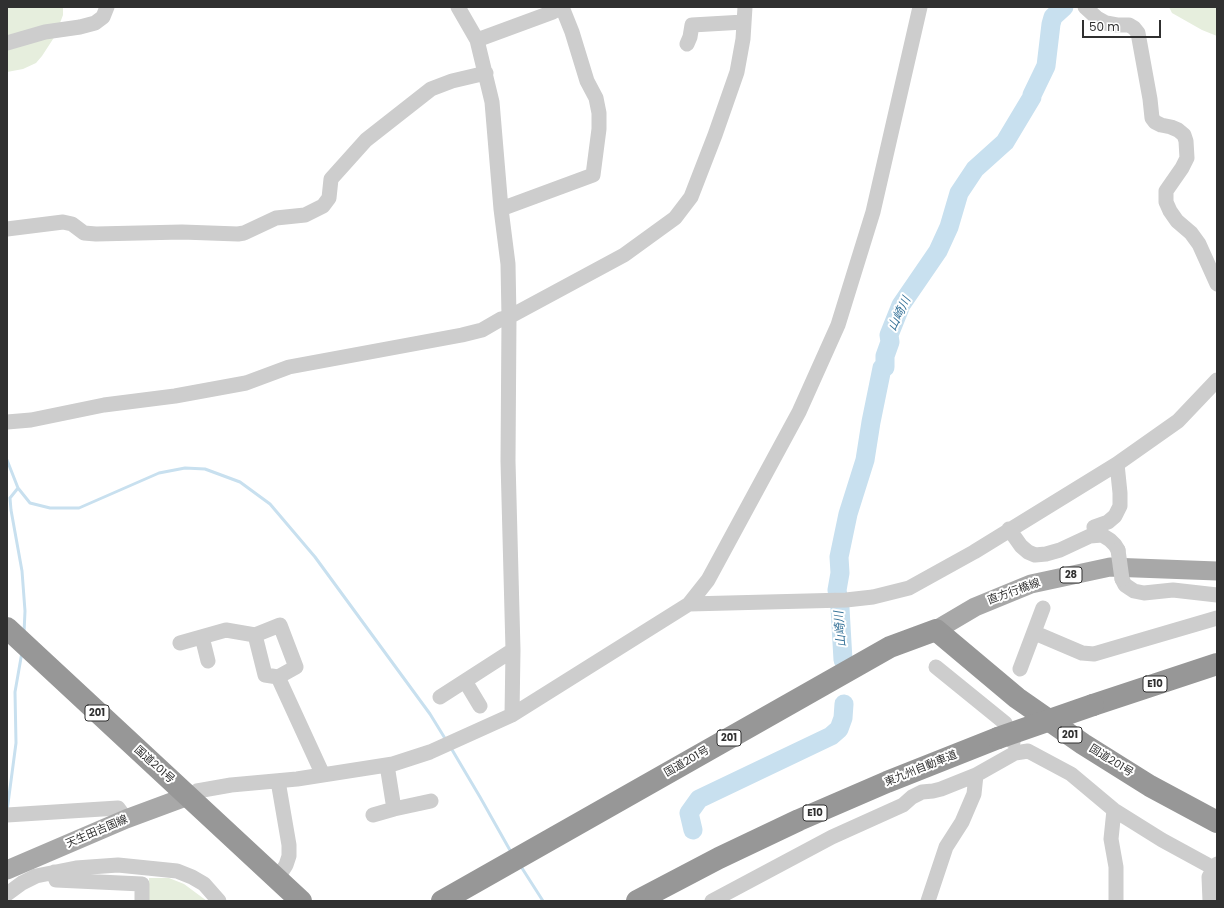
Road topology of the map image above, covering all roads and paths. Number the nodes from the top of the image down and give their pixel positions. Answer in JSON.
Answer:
{"nodes":[{"id":1,"x":107,"y":7,"type":"edge"},
{"id":2,"x":458,"y":7,"type":"edge"},
{"id":3,"x":562,"y":7,"type":"edge"},
{"id":4,"x":745,"y":7,"type":"edge"},
{"id":5,"x":920,"y":7,"type":"edge"},
{"id":6,"x":1085,"y":7,"type":"edge"},
{"id":7,"x":744,"y":22,"type":"junction"},
{"id":8,"x":477,"y":40,"type":"junction"},
{"id":9,"x":7,"y":43,"type":"edge"},
{"id":10,"x":687,"y":44,"type":"dead end"},
{"id":11,"x":486,"y":73,"type":"junction"},
{"id":12,"x":501,"y":209,"type":"junction"},
{"id":13,"x":7,"y":229,"type":"edge"},
{"id":14,"x":1217,"y":284,"type":"edge"},
{"id":15,"x":509,"y":317,"type":"junction"},
{"id":16,"x":1217,"y":380,"type":"edge"},
{"id":17,"x":7,"y":422,"type":"edge"},
{"id":18,"x":1117,"y":464,"type":"junction"},
{"id":19,"x":1094,"y":527,"type":"dead end"},
{"id":20,"x":1010,"y":529,"type":"junction"},
{"id":21,"x":1217,"y":571,"type":"edge"},
{"id":22,"x":1217,"y":595,"type":"edge"},
{"id":23,"x":689,"y":604,"type":"junction"},
{"id":24,"x":1043,"y":608,"type":"dead end"},
{"id":25,"x":1217,"y":618,"type":"edge"},
{"id":26,"x":7,"y":628,"type":"edge"},
{"id":27,"x":936,"y":630,"type":"junction"},
{"id":28,"x":1035,"y":632,"type":"junction"},
{"id":29,"x":255,"y":635,"type":"junction"},
{"id":30,"x":202,"y":637,"type":"junction"},
{"id":31,"x":180,"y":643,"type":"dead end"},
{"id":32,"x":513,"y":650,"type":"junction"},
{"id":33,"x":208,"y":661,"type":"dead end"},
{"id":34,"x":1217,"y":664,"type":"edge"},
{"id":35,"x":936,"y":667,"type":"dead end"},
{"id":36,"x":1020,"y":669,"type":"dead end"},
{"id":37,"x":278,"y":677,"type":"junction"},
{"id":38,"x":465,"y":681,"type":"junction"},
{"id":39,"x":440,"y":697,"type":"dead end"},
{"id":40,"x":480,"y":706,"type":"dead end"},
{"id":41,"x":512,"y":715,"type":"junction"},
{"id":42,"x":1015,"y":753,"type":"junction"},
{"id":43,"x":386,"y":765,"type":"junction"},
{"id":44,"x":323,"y":775,"type":"junction"},
{"id":45,"x":976,"y":775,"type":"junction"},
{"id":46,"x":278,"y":781,"type":"junction"},
{"id":47,"x":188,"y":796,"type":"junction"},
{"id":48,"x":431,"y":801,"type":"dead end"},
{"id":49,"x":394,"y":810,"type":"junction"},
{"id":50,"x":1114,"y":810,"type":"junction"},
{"id":51,"x":7,"y":815,"type":"edge"},
{"id":52,"x":373,"y":815,"type":"dead end"},
{"id":53,"x":126,"y":819,"type":"junction"},
{"id":54,"x":1217,"y":822,"type":"edge"},
{"id":55,"x":1216,"y":867,"type":"edge"},
{"id":56,"x":7,"y":870,"type":"edge"},
{"id":57,"x":511,"y":871,"type":"junction"},
{"id":58,"x":54,"y":872,"type":"junction"},
{"id":59,"x":277,"y":879,"type":"junction"},
{"id":60,"x":7,"y":894,"type":"edge"},
{"id":61,"x":142,"y":901,"type":"edge"},
{"id":62,"x":219,"y":901,"type":"edge"},
{"id":63,"x":301,"y":901,"type":"edge"},
{"id":64,"x":442,"y":901,"type":"edge"},
{"id":65,"x":473,"y":901,"type":"edge"},
{"id":66,"x":637,"y":901,"type":"edge"},
{"id":67,"x":712,"y":901,"type":"edge"},
{"id":68,"x":928,"y":901,"type":"edge"},
{"id":69,"x":1116,"y":901,"type":"edge"},
{"id":70,"x":1210,"y":901,"type":"edge"}],
"edges":[{"from":1,"to":9,"type":"street"},
{"from":2,"to":8,"type":"street"},
{"from":3,"to":8,"type":"street"},
{"from":3,"to":12,"type":"street"},
{"from":4,"to":7,"type":"street"},
{"from":5,"to":23,"type":"street"},
{"from":6,"to":14,"type":"street"},
{"from":7,"to":10,"type":"street"},
{"from":7,"to":15,"type":"street"},
{"from":8,"to":11,"type":"street"},
{"from":11,"to":12,"type":"street"},
{"from":11,"to":13,"type":"street"},
{"from":12,"to":15,"type":"street"},
{"from":15,"to":17,"type":"street"},
{"from":15,"to":32,"type":"street"},
{"from":16,"to":18,"type":"street"},
{"from":18,"to":19,"type":"street"},
{"from":18,"to":20,"type":"street"},
{"from":20,"to":22,"type":"street","bridge":true},
{"from":20,"to":23,"type":"street"},
{"from":21,"to":27,"type":"main road","name":"直方行橋線","number":"28"},
{"from":23,"to":41,"type":"street"},
{"from":24,"to":28,"type":"street"},
{"from":25,"to":28,"type":"street"},
{"from":26,"to":47,"type":"highway","name":"国道201号","number":"201"},
{"from":27,"to":54,"type":"highway","name":"国道201号","number":"201"},
{"from":27,"to":57,"type":"highway","name":"国道201号","number":"201"},
{"from":28,"to":36,"type":"street"},
{"from":29,"to":30,"type":"street"},
{"from":29,"to":37,"type":"street"},
{"from":29,"to":37,"type":"street"},
{"from":30,"to":31,"type":"street"},
{"from":30,"to":33,"type":"street"},
{"from":32,"to":38,"type":"street"},
{"from":32,"to":41,"type":"street"},
{"from":34,"to":66,"type":"highway","name":"東九州自動車道","number":"E10","bridge":true},
{"from":35,"to":42,"type":"street"},
{"from":37,"to":44,"type":"street"},
{"from":38,"to":39,"type":"street"},
{"from":38,"to":40,"type":"street"},
{"from":41,"to":43,"type":"street"},
{"from":42,"to":45,"type":"street"},
{"from":42,"to":50,"type":"street"},
{"from":43,"to":44,"type":"street"},
{"from":43,"to":49,"type":"street"},
{"from":44,"to":46,"type":"street"},
{"from":45,"to":67,"type":"street"},
{"from":45,"to":68,"type":"street"},
{"from":46,"to":47,"type":"street"},
{"from":46,"to":59,"type":"street"},
{"from":47,"to":53,"type":"main road","name":"天生田吉国線"},
{"from":47,"to":59,"type":"highway","name":"国道201号","number":"201"},
{"from":48,"to":49,"type":"street"},
{"from":49,"to":52,"type":"street"},
{"from":50,"to":55,"type":"street"},
{"from":50,"to":69,"type":"street"},
{"from":51,"to":53,"type":"street"},
{"from":53,"to":56,"type":"main road","name":"天生田吉国線"},
{"from":55,"to":70,"type":"street"},
{"from":57,"to":64,"type":"highway","name":"国道201号","number":"201"},
{"from":57,"to":65,"type":"highway","name":"国道201号","number":"201"},
{"from":58,"to":60,"type":"street"},
{"from":58,"to":61,"type":"street"},
{"from":58,"to":62,"type":"street"},
{"from":59,"to":63,"type":"highway","name":"国道201号","number":"201"}]}
